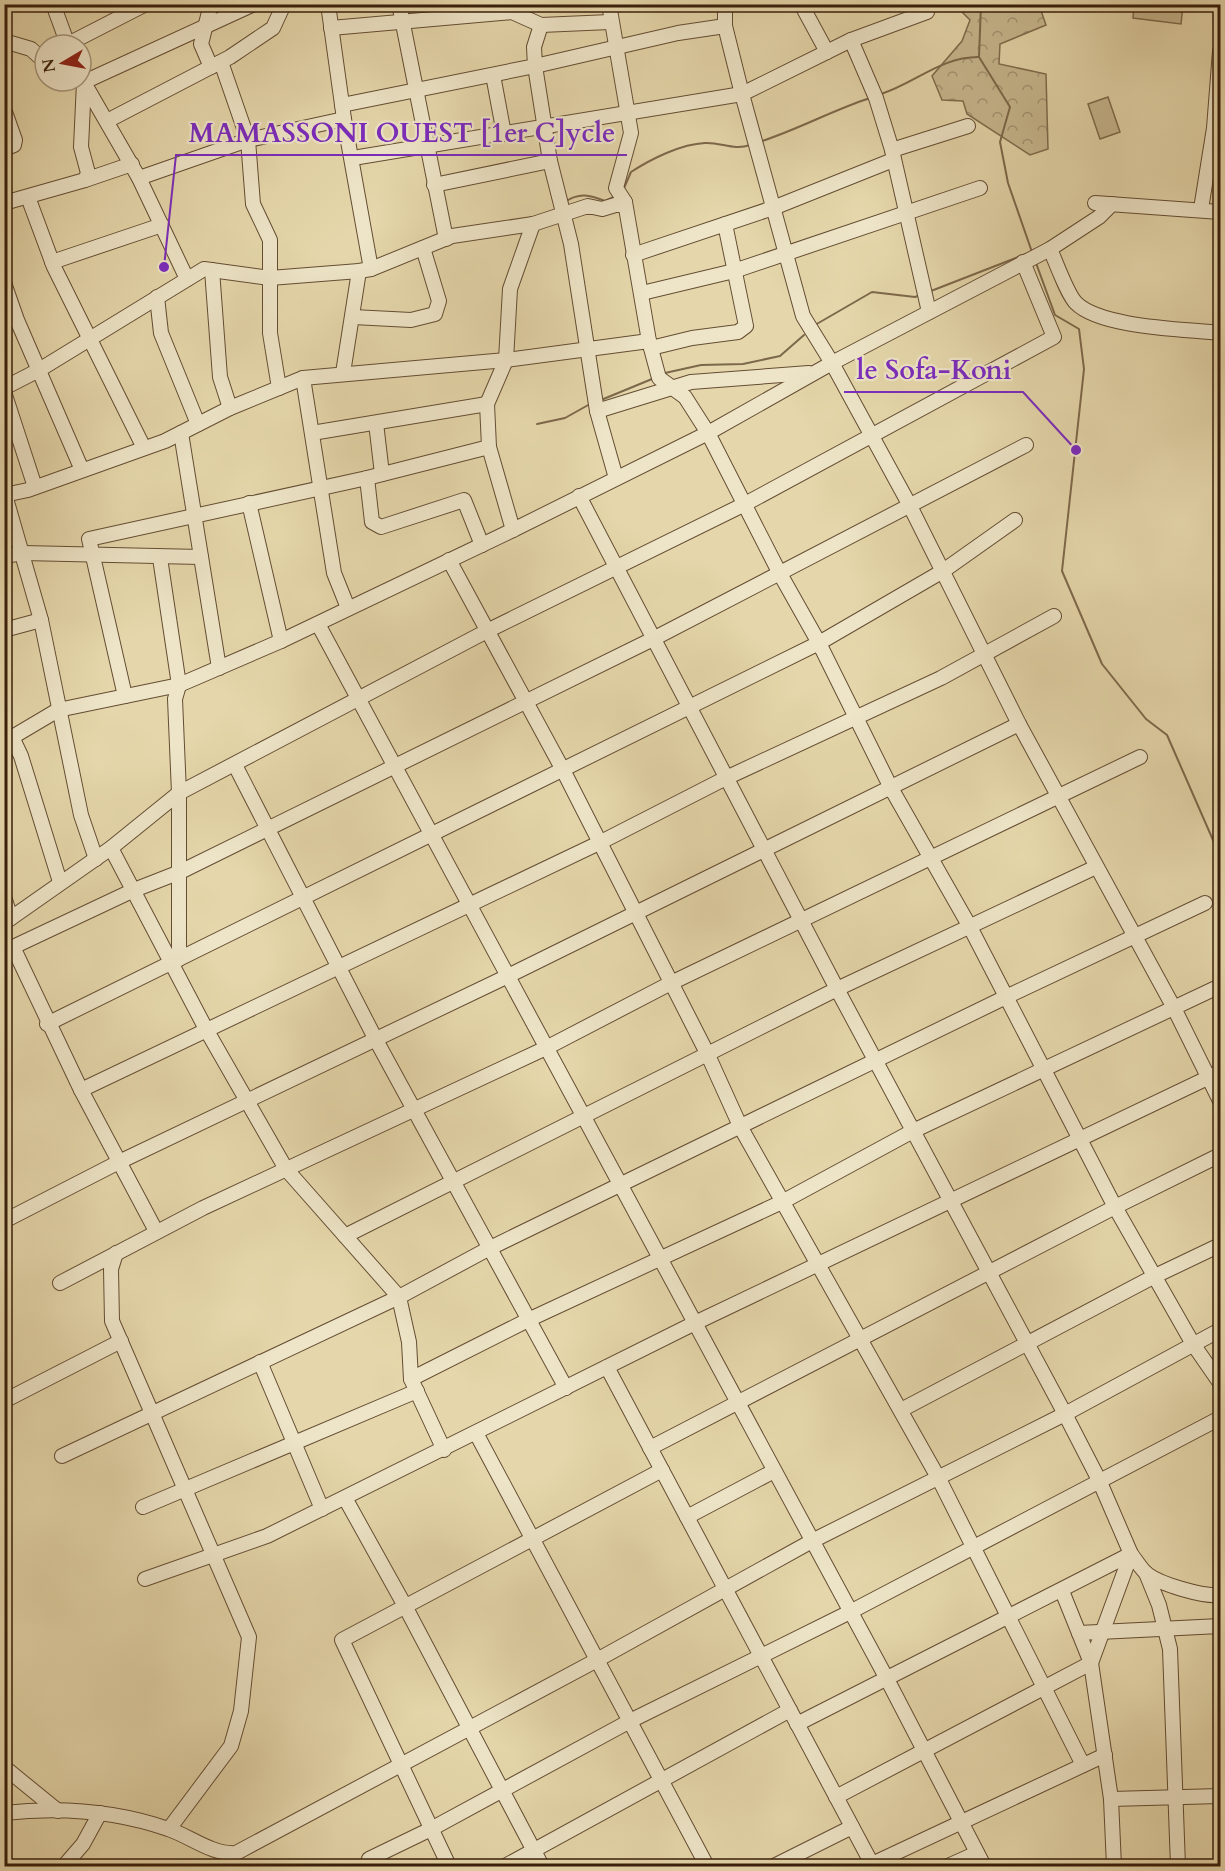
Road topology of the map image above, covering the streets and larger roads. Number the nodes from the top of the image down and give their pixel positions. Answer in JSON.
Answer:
{"nodes":[{"id":1,"x":53,"y":4,"type":"edge"},
{"id":2,"x":146,"y":4,"type":"edge"},
{"id":3,"x":211,"y":4,"type":"edge"},
{"id":4,"x":254,"y":4,"type":"edge"},
{"id":5,"x":284,"y":4,"type":"edge"},
{"id":6,"x":328,"y":4,"type":"edge"},
{"id":7,"x":399,"y":4,"type":"edge"},
{"id":8,"x":609,"y":4,"type":"edge"},
{"id":9,"x":725,"y":4,"type":"edge"},
{"id":10,"x":801,"y":4,"type":"edge"},
{"id":11,"x":511,"y":8,"type":"edge"},
{"id":12,"x":927,"y":12,"type":"dead end"},
{"id":13,"x":401,"y":22,"type":"junction"},
{"id":14,"x":610,"y":22,"type":"junction"},
{"id":15,"x":541,"y":25,"type":"junction"},
{"id":16,"x":205,"y":26,"type":"junction"},
{"id":17,"x":725,"y":26,"type":"junction"},
{"id":18,"x":330,"y":28,"type":"junction"},
{"id":19,"x":64,"y":33,"type":"edge"},
{"id":20,"x":89,"y":33,"type":"edge"},
{"id":21,"x":851,"y":40,"type":"junction"},
{"id":22,"x":4,"y":41,"type":"edge"},
{"id":23,"x":615,"y":48,"type":"junction"},
{"id":24,"x":33,"y":51,"type":"edge"},
{"id":25,"x":1221,"y":51,"type":"edge"},
{"id":26,"x":827,"y":52,"type":"junction"},
{"id":27,"x":216,"y":64,"type":"junction"},
{"id":28,"x":535,"y":66,"type":"junction"},
{"id":29,"x":93,"y":74,"type":"edge"},
{"id":30,"x":493,"y":75,"type":"junction"},
{"id":31,"x":415,"y":91,"type":"junction"},
{"id":32,"x":82,"y":93,"type":"edge"},
{"id":33,"x":90,"y":93,"type":"edge"},
{"id":34,"x":741,"y":94,"type":"junction"},
{"id":35,"x":4,"y":109,"type":"edge"},
{"id":36,"x":343,"y":112,"type":"junction"},
{"id":37,"x":627,"y":114,"type":"junction"},
{"id":38,"x":107,"y":121,"type":"junction"},
{"id":39,"x":968,"y":126,"type":"dead end"},
{"id":40,"x":545,"y":128,"type":"junction"},
{"id":41,"x":504,"y":134,"type":"junction"},
{"id":42,"x":248,"y":140,"type":"junction"},
{"id":43,"x":425,"y":146,"type":"junction"},
{"id":44,"x":4,"y":149,"type":"edge"},
{"id":45,"x":893,"y":155,"type":"junction"},
{"id":46,"x":353,"y":158,"type":"junction"},
{"id":47,"x":550,"y":161,"type":"junction"},
{"id":48,"x":132,"y":164,"type":"junction"},
{"id":49,"x":139,"y":178,"type":"junction"},
{"id":50,"x":85,"y":180,"type":"junction"},
{"id":51,"x":434,"y":185,"type":"junction"},
{"id":52,"x":981,"y":188,"type":"dead end"},
{"id":53,"x":622,"y":196,"type":"junction"},
{"id":54,"x":28,"y":197,"type":"junction"},
{"id":55,"x":4,"y":203,"type":"edge"},
{"id":56,"x":1095,"y":203,"type":"dead end"},
{"id":57,"x":1112,"y":204,"type":"junction"},
{"id":58,"x":562,"y":207,"type":"junction"},
{"id":59,"x":773,"y":208,"type":"junction"},
{"id":60,"x":1201,"y":209,"type":"junction"},
{"id":61,"x":907,"y":211,"type":"junction"},
{"id":62,"x":1221,"y":212,"type":"edge"},
{"id":63,"x":533,"y":224,"type":"junction"},
{"id":64,"x":724,"y":224,"type":"junction"},
{"id":65,"x":162,"y":225,"type":"junction"},
{"id":66,"x":446,"y":239,"type":"junction"},
{"id":67,"x":423,"y":248,"type":"junction"},
{"id":68,"x":1050,"y":249,"type":"junction"},
{"id":69,"x":633,"y":255,"type":"junction"},
{"id":70,"x":785,"y":255,"type":"junction"},
{"id":71,"x":52,"y":262,"type":"junction"},
{"id":72,"x":1023,"y":262,"type":"junction"},
{"id":73,"x":212,"y":270,"type":"junction"},
{"id":74,"x":365,"y":270,"type":"junction"},
{"id":75,"x":735,"y":271,"type":"junction"},
{"id":76,"x":270,"y":278,"type":"junction"},
{"id":77,"x":187,"y":279,"type":"junction"},
{"id":78,"x":4,"y":283,"type":"edge"},
{"id":79,"x":642,"y":293,"type":"junction"},
{"id":80,"x":157,"y":297,"type":"junction"},
{"id":81,"x":929,"y":312,"type":"junction"},
{"id":82,"x":353,"y":317,"type":"junction"},
{"id":83,"x":1221,"y":333,"type":"edge"},
{"id":84,"x":92,"y":338,"type":"junction"},
{"id":85,"x":650,"y":344,"type":"junction"},
{"id":86,"x":587,"y":350,"type":"junction"},
{"id":87,"x":506,"y":360,"type":"junction"},
{"id":88,"x":832,"y":363,"type":"junction"},
{"id":89,"x":39,"y":370,"type":"junction"},
{"id":90,"x":343,"y":373,"type":"junction"},
{"id":91,"x":814,"y":373,"type":"junction"},
{"id":92,"x":303,"y":378,"type":"junction"},
{"id":93,"x":279,"y":388,"type":"junction"},
{"id":94,"x":670,"y":389,"type":"junction"},
{"id":95,"x":4,"y":390,"type":"edge"},
{"id":96,"x":487,"y":404,"type":"junction"},
{"id":97,"x":596,"y":405,"type":"junction"},
{"id":98,"x":230,"y":408,"type":"junction"},
{"id":99,"x":376,"y":423,"type":"junction"},
{"id":100,"x":198,"y":424,"type":"junction"},
{"id":101,"x":181,"y":433,"type":"junction"},
{"id":102,"x":312,"y":433,"type":"junction"},
{"id":103,"x":708,"y":433,"type":"junction"},
{"id":104,"x":873,"y":436,"type":"junction"},
{"id":105,"x":1026,"y":445,"type":"dead end"},
{"id":106,"x":489,"y":447,"type":"junction"},
{"id":107,"x":144,"y":448,"type":"junction"},
{"id":108,"x":82,"y":470,"type":"junction"},
{"id":109,"x":382,"y":474,"type":"junction"},
{"id":110,"x":367,"y":478,"type":"junction"},
{"id":111,"x":616,"y":478,"type":"junction"},
{"id":112,"x":35,"y":487,"type":"junction"},
{"id":113,"x":322,"y":488,"type":"junction"},
{"id":114,"x":5,"y":495,"type":"edge"},
{"id":115,"x":579,"y":496,"type":"junction"},
{"id":116,"x":249,"y":503,"type":"junction"},
{"id":117,"x":745,"y":504,"type":"junction"},
{"id":118,"x":909,"y":504,"type":"junction"},
{"id":119,"x":194,"y":515,"type":"junction"},
{"id":120,"x":1015,"y":520,"type":"dead end"},
{"id":121,"x":513,"y":530,"type":"junction"},
{"id":122,"x":482,"y":545,"type":"junction"},
{"id":123,"x":23,"y":553,"type":"junction"},
{"id":124,"x":4,"y":556,"type":"edge"},
{"id":125,"x":93,"y":556,"type":"junction"},
{"id":126,"x":201,"y":557,"type":"junction"},
{"id":127,"x":160,"y":558,"type":"junction"},
{"id":128,"x":449,"y":560,"type":"junction"},
{"id":129,"x":615,"y":569,"type":"junction"},
{"id":130,"x":943,"y":571,"type":"junction"},
{"id":131,"x":779,"y":572,"type":"junction"},
{"id":132,"x":348,"y":608,"type":"junction"},
{"id":133,"x":1054,"y":616,"type":"dead end"},
{"id":134,"x":40,"y":620,"type":"junction"},
{"id":135,"x":318,"y":624,"type":"junction"},
{"id":136,"x":4,"y":630,"type":"edge"},
{"id":137,"x":487,"y":631,"type":"junction"},
{"id":138,"x":653,"y":639,"type":"junction"},
{"id":139,"x":281,"y":641,"type":"junction"},
{"id":140,"x":819,"y":643,"type":"junction"},
{"id":141,"x":986,"y":654,"type":"junction"},
{"id":142,"x":219,"y":668,"type":"junction"},
{"id":143,"x":179,"y":685,"type":"junction"},
{"id":144,"x":125,"y":696,"type":"junction"},
{"id":145,"x":359,"y":699,"type":"junction"},
{"id":146,"x":526,"y":703,"type":"junction"},
{"id":147,"x":690,"y":709,"type":"junction"},
{"id":148,"x":58,"y":710,"type":"junction"},
{"id":149,"x":856,"y":717,"type":"junction"},
{"id":150,"x":1020,"y":724,"type":"junction"},
{"id":151,"x":8,"y":739,"type":"edge"},
{"id":152,"x":1140,"y":757,"type":"dead end"},
{"id":153,"x":235,"y":765,"type":"junction"},
{"id":154,"x":395,"y":766,"type":"junction"},
{"id":155,"x":563,"y":770,"type":"junction"},
{"id":156,"x":726,"y":778,"type":"junction"},
{"id":157,"x":891,"y":788,"type":"junction"},
{"id":158,"x":179,"y":793,"type":"junction"},
{"id":159,"x":1059,"y":796,"type":"junction"},
{"id":160,"x":268,"y":828,"type":"junction"},
{"id":161,"x":432,"y":834,"type":"junction"},
{"id":162,"x":599,"y":843,"type":"junction"},
{"id":163,"x":111,"y":848,"type":"junction"},
{"id":164,"x":763,"y":849,"type":"junction"},
{"id":165,"x":930,"y":858,"type":"junction"},
{"id":166,"x":96,"y":859,"type":"junction"},
{"id":167,"x":1096,"y":867,"type":"junction"},
{"id":168,"x":180,"y":872,"type":"junction"},
{"id":169,"x":60,"y":882,"type":"junction"},
{"id":170,"x":134,"y":890,"type":"junction"},
{"id":171,"x":4,"y":897,"type":"edge"},
{"id":172,"x":304,"y":898,"type":"junction"},
{"id":173,"x":1204,"y":903,"type":"dead end"},
{"id":174,"x":470,"y":905,"type":"junction"},
{"id":175,"x":634,"y":912,"type":"junction"},
{"id":176,"x":8,"y":920,"type":"edge"},
{"id":177,"x":801,"y":920,"type":"junction"},
{"id":178,"x":970,"y":927,"type":"junction"},
{"id":179,"x":1135,"y":936,"type":"junction"},
{"id":180,"x":9,"y":948,"type":"edge"},
{"id":181,"x":176,"y":961,"type":"junction"},
{"id":182,"x":340,"y":966,"type":"junction"},
{"id":183,"x":508,"y":976,"type":"junction"},
{"id":184,"x":671,"y":983,"type":"junction"},
{"id":185,"x":1221,"y":986,"type":"edge"},
{"id":186,"x":837,"y":989,"type":"junction"},
{"id":187,"x":1006,"y":997,"type":"junction"},
{"id":188,"x":1174,"y":1008,"type":"junction"},
{"id":189,"x":47,"y":1024,"type":"junction"},
{"id":190,"x":207,"y":1031,"type":"junction"},
{"id":191,"x":376,"y":1040,"type":"junction"},
{"id":192,"x":546,"y":1048,"type":"junction"},
{"id":193,"x":707,"y":1053,"type":"junction"},
{"id":194,"x":877,"y":1059,"type":"junction"},
{"id":195,"x":1041,"y":1069,"type":"junction"},
{"id":196,"x":1214,"y":1075,"type":"edge"},
{"id":197,"x":81,"y":1090,"type":"junction"},
{"id":198,"x":249,"y":1101,"type":"junction"},
{"id":199,"x":1221,"y":1101,"type":"edge"},
{"id":200,"x":414,"y":1109,"type":"junction"},
{"id":201,"x":582,"y":1115,"type":"junction"},
{"id":202,"x":741,"y":1128,"type":"junction"},
{"id":203,"x":913,"y":1131,"type":"junction"},
{"id":204,"x":1078,"y":1138,"type":"junction"},
{"id":205,"x":1221,"y":1155,"type":"edge"},
{"id":206,"x":119,"y":1162,"type":"junction"},
{"id":207,"x":286,"y":1169,"type":"junction"},
{"id":208,"x":451,"y":1181,"type":"junction"},
{"id":209,"x":620,"y":1185,"type":"junction"},
{"id":210,"x":949,"y":1200,"type":"junction"},
{"id":211,"x":782,"y":1202,"type":"junction"},
{"id":212,"x":1114,"y":1207,"type":"junction"},
{"id":213,"x":10,"y":1218,"type":"dead end"},
{"id":214,"x":156,"y":1232,"type":"junction"},
{"id":215,"x":345,"y":1236,"type":"junction"},
{"id":216,"x":1221,"y":1245,"type":"edge"},
{"id":217,"x":488,"y":1249,"type":"junction"},
{"id":218,"x":116,"y":1253,"type":"junction"},
{"id":219,"x":659,"y":1257,"type":"junction"},
{"id":220,"x":818,"y":1266,"type":"junction"},
{"id":221,"x":989,"y":1273,"type":"junction"},
{"id":222,"x":1153,"y":1277,"type":"junction"},
{"id":223,"x":60,"y":1283,"type":"dead end"},
{"id":224,"x":399,"y":1297,"type":"junction"},
{"id":225,"x":528,"y":1320,"type":"junction"},
{"id":226,"x":695,"y":1323,"type":"junction"},
{"id":227,"x":1221,"y":1330,"type":"edge"},
{"id":228,"x":859,"y":1340,"type":"junction"},
{"id":229,"x":120,"y":1341,"type":"junction"},
{"id":230,"x":1026,"y":1344,"type":"junction"},
{"id":231,"x":1193,"y":1344,"type":"junction"},
{"id":232,"x":260,"y":1362,"type":"junction"},
{"id":233,"x":607,"y":1367,"type":"junction"},
{"id":234,"x":1221,"y":1383,"type":"edge"},
{"id":235,"x":414,"y":1385,"type":"junction"},
{"id":236,"x":566,"y":1388,"type":"junction"},
{"id":237,"x":4,"y":1401,"type":"edge"},
{"id":238,"x":738,"y":1403,"type":"junction"},
{"id":239,"x":901,"y":1410,"type":"junction"},
{"id":240,"x":152,"y":1413,"type":"junction"},
{"id":241,"x":1065,"y":1414,"type":"junction"},
{"id":242,"x":1221,"y":1418,"type":"edge"},
{"id":243,"x":476,"y":1433,"type":"junction"},
{"id":244,"x":294,"y":1443,"type":"junction"},
{"id":245,"x":650,"y":1448,"type":"junction"},
{"id":246,"x":444,"y":1449,"type":"junction"},
{"id":247,"x":62,"y":1456,"type":"dead end"},
{"id":248,"x":662,"y":1470,"type":"junction"},
{"id":249,"x":774,"y":1471,"type":"junction"},
{"id":250,"x":939,"y":1479,"type":"junction"},
{"id":251,"x":1099,"y":1480,"type":"junction"},
{"id":252,"x":185,"y":1490,"type":"junction"},
{"id":253,"x":345,"y":1498,"type":"junction"},
{"id":254,"x":143,"y":1507,"type":"dead end"},
{"id":255,"x":322,"y":1509,"type":"junction"},
{"id":256,"x":687,"y":1517,"type":"junction"},
{"id":257,"x":532,"y":1539,"type":"junction"},
{"id":258,"x":812,"y":1541,"type":"junction"},
{"id":259,"x":974,"y":1548,"type":"junction"},
{"id":260,"x":1131,"y":1554,"type":"junction"},
{"id":261,"x":214,"y":1555,"type":"junction"},
{"id":262,"x":1146,"y":1574,"type":"junction"},
{"id":263,"x":145,"y":1579,"type":"dead end"},
{"id":264,"x":725,"y":1589,"type":"junction"},
{"id":265,"x":1062,"y":1591,"type":"junction"},
{"id":266,"x":1221,"y":1595,"type":"edge"},
{"id":267,"x":405,"y":1606,"type":"junction"},
{"id":268,"x":850,"y":1612,"type":"junction"},
{"id":269,"x":1010,"y":1617,"type":"junction"},
{"id":270,"x":1221,"y":1626,"type":"edge"},
{"id":271,"x":1166,"y":1629,"type":"junction"},
{"id":272,"x":1102,"y":1632,"type":"junction"},
{"id":273,"x":1078,"y":1633,"type":"junction"},
{"id":274,"x":761,"y":1656,"type":"junction"},
{"id":275,"x":597,"y":1660,"type":"junction"},
{"id":276,"x":1090,"y":1664,"type":"junction"},
{"id":277,"x":886,"y":1679,"type":"junction"},
{"id":278,"x":1045,"y":1687,"type":"junction"},
{"id":279,"x":790,"y":1710,"type":"junction"},
{"id":280,"x":630,"y":1721,"type":"junction"},
{"id":281,"x":797,"y":1724,"type":"junction"},
{"id":282,"x":469,"y":1728,"type":"junction"},
{"id":283,"x":924,"y":1751,"type":"junction"},
{"id":284,"x":1105,"y":1755,"type":"junction"},
{"id":285,"x":401,"y":1765,"type":"junction"},
{"id":286,"x":1083,"y":1765,"type":"junction"},
{"id":287,"x":4,"y":1767,"type":"edge"},
{"id":288,"x":662,"y":1781,"type":"junction"},
{"id":289,"x":502,"y":1790,"type":"junction"},
{"id":290,"x":1221,"y":1796,"type":"edge"},
{"id":291,"x":836,"y":1797,"type":"junction"},
{"id":292,"x":1174,"y":1798,"type":"junction"},
{"id":293,"x":1111,"y":1799,"type":"junction"},
{"id":294,"x":58,"y":1811,"type":"junction"},
{"id":295,"x":4,"y":1813,"type":"edge"},
{"id":296,"x":100,"y":1813,"type":"junction"},
{"id":297,"x":961,"y":1822,"type":"junction"},
{"id":298,"x":852,"y":1827,"type":"junction"},
{"id":299,"x":169,"y":1829,"type":"junction"},
{"id":300,"x":431,"y":1829,"type":"junction"},
{"id":301,"x":534,"y":1851,"type":"junction"},
{"id":302,"x":977,"y":1853,"type":"junction"},
{"id":303,"x":369,"y":1859,"type":"dead end"},
{"id":304,"x":872,"y":1865,"type":"edge"},
{"id":305,"x":64,"y":1866,"type":"edge"},
{"id":306,"x":449,"y":1866,"type":"edge"},
{"id":307,"x":505,"y":1866,"type":"edge"},
{"id":308,"x":542,"y":1866,"type":"edge"},
{"id":309,"x":707,"y":1866,"type":"edge"},
{"id":310,"x":774,"y":1866,"type":"edge"},
{"id":311,"x":948,"y":1866,"type":"edge"},
{"id":312,"x":984,"y":1866,"type":"edge"},
{"id":313,"x":1114,"y":1866,"type":"edge"},
{"id":314,"x":1178,"y":1866,"type":"edge"}],
"edges":[{"from":1,"to":19,"type":"street"},
{"from":2,"to":20,"type":"street"},
{"from":3,"to":16,"type":"street"},
{"from":4,"to":16,"type":"street"},
{"from":5,"to":27,"type":"street"},
{"from":6,"to":18,"type":"street"},
{"from":7,"to":13,"type":"street"},
{"from":8,"to":14,"type":"street"},
{"from":9,"to":17,"type":"street"},
{"from":10,"to":26,"type":"street"},
{"from":11,"to":13,"type":"street"},
{"from":11,"to":15,"type":"street"},
{"from":12,"to":21,"type":"street"},
{"from":13,"to":18,"type":"street"},
{"from":13,"to":31,"type":"street"},
{"from":14,"to":15,"type":"street"},
{"from":14,"to":23,"type":"street"},
{"from":15,"to":28,"type":"street"},
{"from":16,"to":27,"type":"street"},
{"from":16,"to":29,"type":"street"},
{"from":17,"to":23,"type":"street"},
{"from":17,"to":34,"type":"street"},
{"from":18,"to":36,"type":"street"},
{"from":21,"to":26,"type":"street"},
{"from":21,"to":45,"type":"street"},
{"from":22,"to":24,"type":"street"},
{"from":23,"to":28,"type":"street"},
{"from":23,"to":37,"type":"street"},
{"from":25,"to":60,"type":"street"},
{"from":26,"to":34,"type":"street"},
{"from":27,"to":38,"type":"street"},
{"from":27,"to":42,"type":"street"},
{"from":28,"to":30,"type":"street"},
{"from":28,"to":40,"type":"street"},
{"from":30,"to":31,"type":"street"},
{"from":30,"to":41,"type":"street"},
{"from":31,"to":36,"type":"street"},
{"from":31,"to":43,"type":"street"},
{"from":32,"to":50,"type":"street"},
{"from":33,"to":38,"type":"street"},
{"from":34,"to":37,"type":"street"},
{"from":34,"to":59,"type":"street"},
{"from":35,"to":44,"type":"street"},
{"from":36,"to":42,"type":"street"},
{"from":36,"to":46,"type":"street"},
{"from":37,"to":40,"type":"street"},
{"from":37,"to":53,"type":"street"},
{"from":38,"to":48,"type":"street"},
{"from":39,"to":45,"type":"street"},
{"from":40,"to":41,"type":"street"},
{"from":40,"to":47,"type":"street"},
{"from":41,"to":43,"type":"street"},
{"from":42,"to":49,"type":"street"},
{"from":42,"to":76,"type":"street"},
{"from":43,"to":46,"type":"street"},
{"from":43,"to":51,"type":"street"},
{"from":45,"to":59,"type":"street"},
{"from":45,"to":61,"type":"street"},
{"from":46,"to":74,"type":"street"},
{"from":47,"to":51,"type":"street"},
{"from":47,"to":58,"type":"street"},
{"from":48,"to":49,"type":"street"},
{"from":48,"to":50,"type":"street"},
{"from":49,"to":65,"type":"street"},
{"from":50,"to":54,"type":"street"},
{"from":51,"to":66,"type":"street"},
{"from":52,"to":61,"type":"street"},
{"from":53,"to":58,"type":"street"},
{"from":53,"to":69,"type":"street"},
{"from":54,"to":55,"type":"street"},
{"from":54,"to":71,"type":"street"},
{"from":56,"to":57,"type":"street"},
{"from":57,"to":60,"type":"street"},
{"from":57,"to":68,"type":"street"},
{"from":58,"to":63,"type":"street"},
{"from":58,"to":86,"type":"street"},
{"from":59,"to":64,"type":"street"},
{"from":59,"to":70,"type":"street"},
{"from":60,"to":62,"type":"street"},
{"from":61,"to":70,"type":"street"},
{"from":61,"to":81,"type":"street"},
{"from":63,"to":66,"type":"street"},
{"from":63,"to":87,"type":"street"},
{"from":64,"to":69,"type":"street"},
{"from":64,"to":75,"type":"street"},
{"from":65,"to":71,"type":"street"},
{"from":65,"to":77,"type":"street"},
{"from":66,"to":67,"type":"street"},
{"from":67,"to":74,"type":"street"},
{"from":67,"to":82,"type":"street"},
{"from":68,"to":72,"type":"street"},
{"from":68,"to":83,"type":"street"},
{"from":69,"to":79,"type":"street"},
{"from":70,"to":75,"type":"street"},
{"from":70,"to":88,"type":"street"},
{"from":71,"to":84,"type":"street"},
{"from":72,"to":81,"type":"street"},
{"from":72,"to":104,"type":"street"},
{"from":73,"to":76,"type":"street"},
{"from":73,"to":77,"type":"street"},
{"from":73,"to":98,"type":"street"},
{"from":74,"to":76,"type":"street"},
{"from":74,"to":82,"type":"street"},
{"from":75,"to":79,"type":"street"},
{"from":75,"to":85,"type":"street"},
{"from":76,"to":93,"type":"street"},
{"from":77,"to":80,"type":"street"},
{"from":78,"to":89,"type":"street"},
{"from":79,"to":85,"type":"street"},
{"from":80,"to":84,"type":"street"},
{"from":80,"to":100,"type":"street"},
{"from":81,"to":88,"type":"street"},
{"from":82,"to":90,"type":"street"},
{"from":84,"to":89,"type":"street"},
{"from":84,"to":107,"type":"street"},
{"from":85,"to":86,"type":"street"},
{"from":85,"to":94,"type":"street"},
{"from":86,"to":87,"type":"street"},
{"from":86,"to":97,"type":"street"},
{"from":87,"to":90,"type":"street"},
{"from":87,"to":96,"type":"street"},
{"from":88,"to":91,"type":"street"},
{"from":88,"to":104,"type":"street"},
{"from":89,"to":95,"type":"street"},
{"from":89,"to":108,"type":"street"},
{"from":90,"to":92,"type":"street"},
{"from":91,"to":94,"type":"street"},
{"from":91,"to":103,"type":"street"},
{"from":92,"to":93,"type":"street"},
{"from":92,"to":102,"type":"street"},
{"from":93,"to":98,"type":"street"},
{"from":94,"to":97,"type":"street"},
{"from":94,"to":103,"type":"street"},
{"from":95,"to":112,"type":"street"},
{"from":96,"to":99,"type":"street"},
{"from":96,"to":106,"type":"street"},
{"from":97,"to":111,"type":"street"},
{"from":98,"to":100,"type":"street"},
{"from":99,"to":102,"type":"street"},
{"from":99,"to":109,"type":"street"},
{"from":100,"to":101,"type":"street"},
{"from":101,"to":107,"type":"street"},
{"from":101,"to":119,"type":"street"},
{"from":102,"to":113,"type":"street"},
{"from":103,"to":111,"type":"street"},
{"from":103,"to":117,"type":"street"},
{"from":104,"to":117,"type":"street"},
{"from":104,"to":118,"type":"street"},
{"from":105,"to":118,"type":"street"},
{"from":106,"to":109,"type":"street"},
{"from":106,"to":121,"type":"street"},
{"from":107,"to":108,"type":"street"},
{"from":108,"to":112,"type":"street"},
{"from":109,"to":110,"type":"street"},
{"from":110,"to":113,"type":"street"},
{"from":110,"to":122,"type":"street"},
{"from":111,"to":115,"type":"street"},
{"from":112,"to":114,"type":"street"},
{"from":113,"to":116,"type":"street"},
{"from":113,"to":132,"type":"street"},
{"from":114,"to":123,"type":"street"},
{"from":115,"to":121,"type":"street"},
{"from":115,"to":129,"type":"street"},
{"from":116,"to":119,"type":"street"},
{"from":116,"to":139,"type":"street"},
{"from":117,"to":129,"type":"street"},
{"from":117,"to":131,"type":"street"},
{"from":118,"to":130,"type":"street"},
{"from":118,"to":131,"type":"street"},
{"from":119,"to":125,"type":"street"},
{"from":119,"to":126,"type":"street"},
{"from":120,"to":130,"type":"street"},
{"from":121,"to":122,"type":"street"},
{"from":122,"to":128,"type":"street"},
{"from":123,"to":124,"type":"street"},
{"from":123,"to":125,"type":"street"},
{"from":123,"to":134,"type":"street"},
{"from":125,"to":127,"type":"street"},
{"from":125,"to":144,"type":"street"},
{"from":126,"to":127,"type":"street"},
{"from":126,"to":142,"type":"street"},
{"from":127,"to":143,"type":"street"},
{"from":128,"to":132,"type":"street"},
{"from":128,"to":137,"type":"street"},
{"from":129,"to":137,"type":"street"},
{"from":129,"to":138,"type":"street"},
{"from":130,"to":140,"type":"street"},
{"from":130,"to":141,"type":"street"},
{"from":131,"to":138,"type":"street"},
{"from":131,"to":140,"type":"street"},
{"from":132,"to":135,"type":"street"},
{"from":133,"to":141,"type":"street"},
{"from":134,"to":136,"type":"street"},
{"from":134,"to":148,"type":"street"},
{"from":135,"to":139,"type":"street"},
{"from":135,"to":145,"type":"street"},
{"from":137,"to":145,"type":"street"},
{"from":137,"to":146,"type":"street"},
{"from":138,"to":146,"type":"street"},
{"from":138,"to":147,"type":"street"},
{"from":139,"to":142,"type":"street"},
{"from":140,"to":147,"type":"street"},
{"from":140,"to":149,"type":"street"},
{"from":141,"to":149,"type":"street"},
{"from":141,"to":150,"type":"street"},
{"from":142,"to":143,"type":"street"},
{"from":143,"to":144,"type":"street"},
{"from":143,"to":158,"type":"street"},
{"from":144,"to":148,"type":"street"},
{"from":145,"to":153,"type":"street"},
{"from":145,"to":154,"type":"street"},
{"from":146,"to":154,"type":"street"},
{"from":146,"to":155,"type":"street"},
{"from":147,"to":155,"type":"street"},
{"from":147,"to":156,"type":"street"},
{"from":148,"to":151,"type":"street"},
{"from":148,"to":166,"type":"street"},
{"from":149,"to":156,"type":"street"},
{"from":149,"to":157,"type":"street"},
{"from":150,"to":157,"type":"street"},
{"from":150,"to":159,"type":"street"},
{"from":151,"to":169,"type":"street"},
{"from":152,"to":159,"type":"street"},
{"from":153,"to":158,"type":"street"},
{"from":153,"to":160,"type":"street"},
{"from":154,"to":160,"type":"street"},
{"from":154,"to":161,"type":"street"},
{"from":155,"to":161,"type":"street"},
{"from":155,"to":162,"type":"street"},
{"from":156,"to":162,"type":"street"},
{"from":156,"to":164,"type":"street"},
{"from":157,"to":164,"type":"street"},
{"from":157,"to":165,"type":"street"},
{"from":158,"to":163,"type":"street"},
{"from":158,"to":168,"type":"street"},
{"from":159,"to":165,"type":"street"},
{"from":159,"to":167,"type":"street"},
{"from":160,"to":168,"type":"street"},
{"from":160,"to":172,"type":"street"},
{"from":161,"to":172,"type":"street"},
{"from":161,"to":174,"type":"street"},
{"from":162,"to":174,"type":"street"},
{"from":162,"to":175,"type":"street"},
{"from":163,"to":166,"type":"street"},
{"from":163,"to":170,"type":"street"},
{"from":164,"to":175,"type":"street"},
{"from":164,"to":177,"type":"street"},
{"from":165,"to":177,"type":"street"},
{"from":165,"to":178,"type":"street"},
{"from":166,"to":169,"type":"street"},
{"from":167,"to":178,"type":"street"},
{"from":167,"to":179,"type":"street"},
{"from":168,"to":170,"type":"street"},
{"from":168,"to":181,"type":"street"},
{"from":169,"to":176,"type":"street"},
{"from":170,"to":180,"type":"street"},
{"from":170,"to":181,"type":"street"},
{"from":171,"to":176,"type":"street"},
{"from":172,"to":181,"type":"street"},
{"from":172,"to":182,"type":"street"},
{"from":173,"to":179,"type":"street"},
{"from":174,"to":182,"type":"street"},
{"from":174,"to":183,"type":"street"},
{"from":175,"to":183,"type":"street"},
{"from":175,"to":184,"type":"street"},
{"from":177,"to":184,"type":"street"},
{"from":177,"to":186,"type":"street"},
{"from":178,"to":186,"type":"street"},
{"from":178,"to":187,"type":"street"},
{"from":179,"to":187,"type":"street"},
{"from":179,"to":188,"type":"street"},
{"from":180,"to":189,"type":"street"},
{"from":181,"to":189,"type":"street"},
{"from":181,"to":190,"type":"street"},
{"from":182,"to":190,"type":"street"},
{"from":182,"to":191,"type":"street"},
{"from":183,"to":191,"type":"street"},
{"from":183,"to":192,"type":"street"},
{"from":184,"to":192,"type":"street"},
{"from":184,"to":193,"type":"street"},
{"from":185,"to":188,"type":"street"},
{"from":186,"to":193,"type":"street"},
{"from":186,"to":194,"type":"street"},
{"from":187,"to":194,"type":"street"},
{"from":187,"to":195,"type":"street"},
{"from":188,"to":195,"type":"street"},
{"from":188,"to":196,"type":"street"},
{"from":189,"to":197,"type":"street"},
{"from":190,"to":197,"type":"street"},
{"from":190,"to":198,"type":"street"},
{"from":191,"to":198,"type":"street"},
{"from":191,"to":200,"type":"street"},
{"from":192,"to":200,"type":"street"},
{"from":192,"to":201,"type":"street"},
{"from":193,"to":201,"type":"street"},
{"from":193,"to":202,"type":"street"},
{"from":194,"to":202,"type":"street"},
{"from":194,"to":203,"type":"street"},
{"from":195,"to":203,"type":"street"},
{"from":195,"to":204,"type":"street"},
{"from":196,"to":199,"type":"street"},
{"from":196,"to":204,"type":"street"},
{"from":197,"to":206,"type":"street"},
{"from":198,"to":206,"type":"street"},
{"from":198,"to":207,"type":"street"},
{"from":200,"to":207,"type":"street"},
{"from":200,"to":208,"type":"street"},
{"from":201,"to":208,"type":"street"},
{"from":201,"to":209,"type":"street"},
{"from":202,"to":209,"type":"street"},
{"from":202,"to":211,"type":"street"},
{"from":203,"to":210,"type":"street"},
{"from":203,"to":211,"type":"street"},
{"from":204,"to":210,"type":"street"},
{"from":204,"to":212,"type":"street"},
{"from":205,"to":212,"type":"street"},
{"from":206,"to":213,"type":"street"},
{"from":206,"to":214,"type":"street"},
{"from":207,"to":214,"type":"street"},
{"from":207,"to":215,"type":"street"},
{"from":208,"to":215,"type":"street"},
{"from":208,"to":217,"type":"street"},
{"from":209,"to":217,"type":"street"},
{"from":209,"to":219,"type":"street"},
{"from":210,"to":220,"type":"street"},
{"from":210,"to":221,"type":"street"},
{"from":211,"to":219,"type":"street"},
{"from":211,"to":220,"type":"street"},
{"from":212,"to":221,"type":"street"},
{"from":212,"to":222,"type":"street"},
{"from":214,"to":218,"type":"street"},
{"from":215,"to":224,"type":"street"},
{"from":216,"to":222,"type":"street"},
{"from":217,"to":224,"type":"street"},
{"from":217,"to":225,"type":"street"},
{"from":218,"to":223,"type":"street"},
{"from":218,"to":229,"type":"street"},
{"from":219,"to":225,"type":"street"},
{"from":219,"to":226,"type":"street"},
{"from":220,"to":226,"type":"street"},
{"from":220,"to":228,"type":"street"},
{"from":221,"to":228,"type":"street"},
{"from":221,"to":230,"type":"street"},
{"from":222,"to":230,"type":"street"},
{"from":222,"to":231,"type":"street"},
{"from":224,"to":232,"type":"street"},
{"from":224,"to":235,"type":"street"},
{"from":225,"to":235,"type":"street"},
{"from":225,"to":236,"type":"street"},
{"from":226,"to":233,"type":"street"},
{"from":226,"to":238,"type":"street"},
{"from":227,"to":231,"type":"street"},
{"from":228,"to":238,"type":"street"},
{"from":228,"to":239,"type":"street"},
{"from":229,"to":237,"type":"street"},
{"from":229,"to":240,"type":"street"},
{"from":230,"to":239,"type":"street"},
{"from":230,"to":241,"type":"street"},
{"from":231,"to":234,"type":"street"},
{"from":231,"to":241,"type":"street"},
{"from":232,"to":240,"type":"street"},
{"from":232,"to":244,"type":"street"},
{"from":233,"to":236,"type":"street"},
{"from":233,"to":245,"type":"street"},
{"from":235,"to":244,"type":"street"},
{"from":235,"to":246,"type":"street"},
{"from":236,"to":243,"type":"street"},
{"from":238,"to":245,"type":"street"},
{"from":238,"to":249,"type":"street"},
{"from":239,"to":250,"type":"street"},
{"from":240,"to":247,"type":"street"},
{"from":240,"to":252,"type":"street"},
{"from":241,"to":250,"type":"street"},
{"from":241,"to":251,"type":"street"},
{"from":242,"to":251,"type":"street"},
{"from":243,"to":246,"type":"street"},
{"from":243,"to":257,"type":"street"},
{"from":244,"to":252,"type":"street"},
{"from":244,"to":255,"type":"street"},
{"from":245,"to":248,"type":"street"},
{"from":246,"to":253,"type":"street"},
{"from":248,"to":256,"type":"street"},
{"from":248,"to":257,"type":"street"},
{"from":249,"to":256,"type":"street"},
{"from":249,"to":258,"type":"street"},
{"from":250,"to":258,"type":"street"},
{"from":250,"to":259,"type":"street"},
{"from":251,"to":259,"type":"street"},
{"from":251,"to":260,"type":"street"},
{"from":252,"to":254,"type":"street"},
{"from":252,"to":261,"type":"street"},
{"from":253,"to":255,"type":"street"},
{"from":253,"to":267,"type":"street"},
{"from":255,"to":261,"type":"street"},
{"from":256,"to":264,"type":"street"},
{"from":257,"to":267,"type":"street"},
{"from":257,"to":275,"type":"street"},
{"from":258,"to":264,"type":"street"},
{"from":258,"to":268,"type":"street"},
{"from":259,"to":268,"type":"street"},
{"from":259,"to":269,"type":"street"},
{"from":260,"to":262,"type":"street"},
{"from":260,"to":265,"type":"street"},
{"from":260,"to":272,"type":"street"},
{"from":261,"to":263,"type":"street"},
{"from":261,"to":299,"type":"street"},
{"from":262,"to":266,"type":"street"},
{"from":262,"to":271,"type":"street"},
{"from":264,"to":274,"type":"street"},
{"from":264,"to":275,"type":"street"},
{"from":265,"to":269,"type":"street"},
{"from":265,"to":273,"type":"street"},
{"from":267,"to":282,"type":"street"},
{"from":267,"to":285,"type":"street"},
{"from":268,"to":274,"type":"street"},
{"from":268,"to":277,"type":"street"},
{"from":269,"to":277,"type":"street"},
{"from":269,"to":278,"type":"street"},
{"from":270,"to":271,"type":"street"},
{"from":271,"to":272,"type":"street"},
{"from":271,"to":292,"type":"street"},
{"from":272,"to":273,"type":"street"},
{"from":272,"to":276,"type":"street"},
{"from":273,"to":276,"type":"street"},
{"from":274,"to":279,"type":"street"},
{"from":274,"to":280,"type":"street"},
{"from":275,"to":280,"type":"street"},
{"from":275,"to":282,"type":"street"},
{"from":276,"to":278,"type":"street"},
{"from":276,"to":284,"type":"street"},
{"from":277,"to":281,"type":"street"},
{"from":277,"to":283,"type":"street"},
{"from":278,"to":283,"type":"street"},
{"from":278,"to":286,"type":"street"},
{"from":279,"to":281,"type":"street"},
{"from":279,"to":288,"type":"street"},
{"from":280,"to":288,"type":"street"},
{"from":280,"to":289,"type":"street"},
{"from":281,"to":291,"type":"street"},
{"from":282,"to":285,"type":"street"},
{"from":282,"to":289,"type":"street"},
{"from":283,"to":291,"type":"street"},
{"from":283,"to":297,"type":"street"},
{"from":284,"to":286,"type":"street"},
{"from":284,"to":293,"type":"street"},
{"from":285,"to":299,"type":"street"},
{"from":285,"to":300,"type":"street"},
{"from":286,"to":297,"type":"street"},
{"from":287,"to":294,"type":"street"},
{"from":288,"to":301,"type":"street"},
{"from":288,"to":309,"type":"street"},
{"from":289,"to":300,"type":"street"},
{"from":289,"to":301,"type":"street"},
{"from":290,"to":292,"type":"street"},
{"from":291,"to":298,"type":"street"},
{"from":292,"to":293,"type":"street"},
{"from":292,"to":314,"type":"street"},
{"from":293,"to":313,"type":"street"},
{"from":294,"to":295,"type":"street"},
{"from":294,"to":296,"type":"street"},
{"from":296,"to":299,"type":"street"},
{"from":296,"to":305,"type":"street"},
{"from":297,"to":302,"type":"street"},
{"from":297,"to":304,"type":"street"},
{"from":298,"to":304,"type":"street"},
{"from":298,"to":310,"type":"street"},
{"from":300,"to":303,"type":"street"},
{"from":300,"to":306,"type":"street"},
{"from":301,"to":307,"type":"street"},
{"from":301,"to":308,"type":"street"},
{"from":302,"to":311,"type":"street"},
{"from":302,"to":312,"type":"street"}]}
